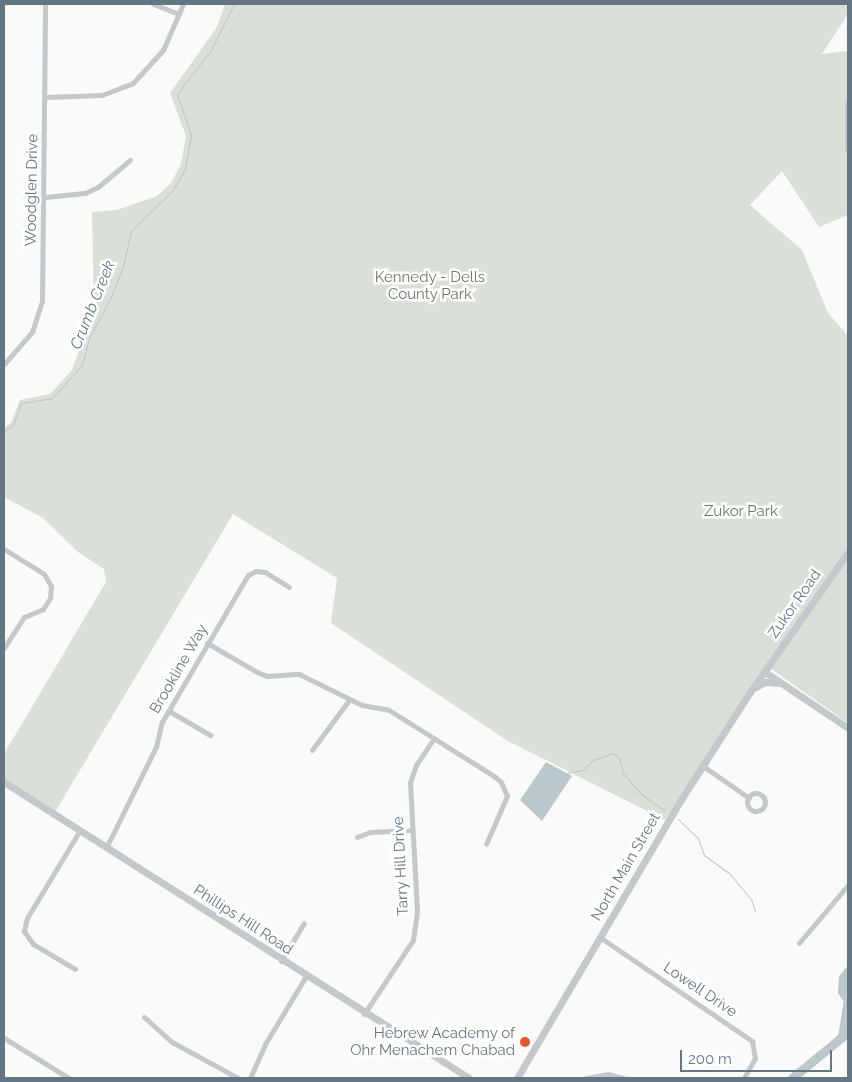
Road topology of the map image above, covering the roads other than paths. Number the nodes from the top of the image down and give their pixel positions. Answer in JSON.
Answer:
{"nodes":[{"id":1,"x":46,"y":4,"type":"edge"},
{"id":2,"x":154,"y":4,"type":"edge"},
{"id":3,"x":183,"y":4,"type":"edge"},
{"id":4,"x":179,"y":14,"type":"junction"},
{"id":5,"x":46,"y":97,"type":"junction"},
{"id":6,"x":848,"y":103,"type":"edge"},
{"id":7,"x":848,"y":148,"type":"edge"},
{"id":8,"x":130,"y":160,"type":"dead end"},
{"id":9,"x":45,"y":197,"type":"junction"},
{"id":10,"x":4,"y":364,"type":"edge"},
{"id":11,"x":4,"y":549,"type":"edge"},
{"id":12,"x":848,"y":552,"type":"edge"},
{"id":13,"x":289,"y":587,"type":"dead end"},
{"id":14,"x":207,"y":643,"type":"junction"},
{"id":15,"x":4,"y":648,"type":"edge"},
{"id":16,"x":765,"y":672,"type":"junction"},
{"id":17,"x":786,"y":687,"type":"junction"},
{"id":18,"x":750,"y":692,"type":"junction"},
{"id":19,"x":348,"y":700,"type":"junction"},
{"id":20,"x":169,"y":711,"type":"junction"},
{"id":21,"x":848,"y":728,"type":"edge"},
{"id":22,"x":210,"y":735,"type":"dead end"},
{"id":23,"x":434,"y":738,"type":"junction"},
{"id":24,"x":312,"y":750,"type":"dead end"},
{"id":25,"x":703,"y":766,"type":"junction"},
{"id":26,"x":5,"y":786,"type":"edge"},
{"id":27,"x":749,"y":798,"type":"dead end"},
{"id":28,"x":80,"y":830,"type":"junction"},
{"id":29,"x":412,"y":830,"type":"junction"},
{"id":30,"x":356,"y":837,"type":"dead end"},
{"id":31,"x":486,"y":844,"type":"dead end"},
{"id":32,"x":106,"y":848,"type":"junction"},
{"id":33,"x":848,"y":884,"type":"edge"},
{"id":34,"x":304,"y":923,"type":"dead end"},
{"id":35,"x":601,"y":938,"type":"junction"},
{"id":36,"x":799,"y":943,"type":"dead end"},
{"id":37,"x":281,"y":961,"type":"junction"},
{"id":38,"x":75,"y":969,"type":"dead end"},
{"id":39,"x":306,"y":976,"type":"junction"},
{"id":40,"x":364,"y":1014,"type":"junction"},
{"id":41,"x":144,"y":1017,"type":"dead end"},
{"id":42,"x":4,"y":1038,"type":"edge"},
{"id":43,"x":70,"y":1078,"type":"edge"},
{"id":44,"x":238,"y":1078,"type":"edge"},
{"id":45,"x":250,"y":1078,"type":"edge"},
{"id":46,"x":469,"y":1078,"type":"edge"},
{"id":47,"x":517,"y":1078,"type":"edge"},
{"id":48,"x":586,"y":1078,"type":"edge"},
{"id":49,"x":622,"y":1078,"type":"edge"},
{"id":50,"x":744,"y":1078,"type":"edge"}],
"edges":[{"from":1,"to":5,"type":"street","name":"Woodglen Drive"},
{"from":2,"to":4,"type":"street"},
{"from":3,"to":4,"type":"street"},
{"from":4,"to":5,"type":"street"},
{"from":5,"to":9,"type":"street","name":"Woodglen Drive"},
{"from":6,"to":7,"type":"street"},
{"from":8,"to":9,"type":"street"},
{"from":9,"to":10,"type":"street","name":"Woodglen Drive"},
{"from":11,"to":15,"type":"street"},
{"from":12,"to":16,"type":"street","name":"Zukor Road"},
{"from":13,"to":14,"type":"street","name":"Brookline Way"},
{"from":14,"to":19,"type":"street"},
{"from":14,"to":20,"type":"street","name":"Brookline Way"},
{"from":16,"to":17,"type":"street"},
{"from":16,"to":18,"type":"street","name":"North Main Street"},
{"from":17,"to":18,"type":"street"},
{"from":17,"to":21,"type":"street"},
{"from":18,"to":25,"type":"street","name":"North Main Street"},
{"from":19,"to":23,"type":"street"},
{"from":19,"to":24,"type":"street"},
{"from":20,"to":22,"type":"street"},
{"from":20,"to":32,"type":"street","name":"Brookline Way"},
{"from":23,"to":29,"type":"street","name":"Tarry Hill Drive"},
{"from":23,"to":31,"type":"street"},
{"from":25,"to":27,"type":"street"},
{"from":25,"to":35,"type":"street","name":"North Main Street"},
{"from":26,"to":28,"type":"street","name":"Phillips Hill Road"},
{"from":28,"to":32,"type":"street","name":"Phillips Hill Road"},
{"from":28,"to":38,"type":"street"},
{"from":29,"to":30,"type":"street"},
{"from":29,"to":40,"type":"street","name":"Tarry Hill Drive"},
{"from":32,"to":37,"type":"street","name":"Phillips Hill Road"},
{"from":33,"to":36,"type":"street"},
{"from":34,"to":37,"type":"street"},
{"from":35,"to":47,"type":"street","name":"North Main Street"},
{"from":35,"to":50,"type":"street","name":"Lowell Drive"},
{"from":37,"to":39,"type":"street","name":"Phillips Hill Road"},
{"from":39,"to":40,"type":"street","name":"Phillips Hill Road"},
{"from":39,"to":45,"type":"street"},
{"from":40,"to":46,"type":"street","name":"Phillips Hill Road"},
{"from":41,"to":44,"type":"street"},
{"from":42,"to":43,"type":"street"},
{"from":48,"to":49,"type":"street"}]}
